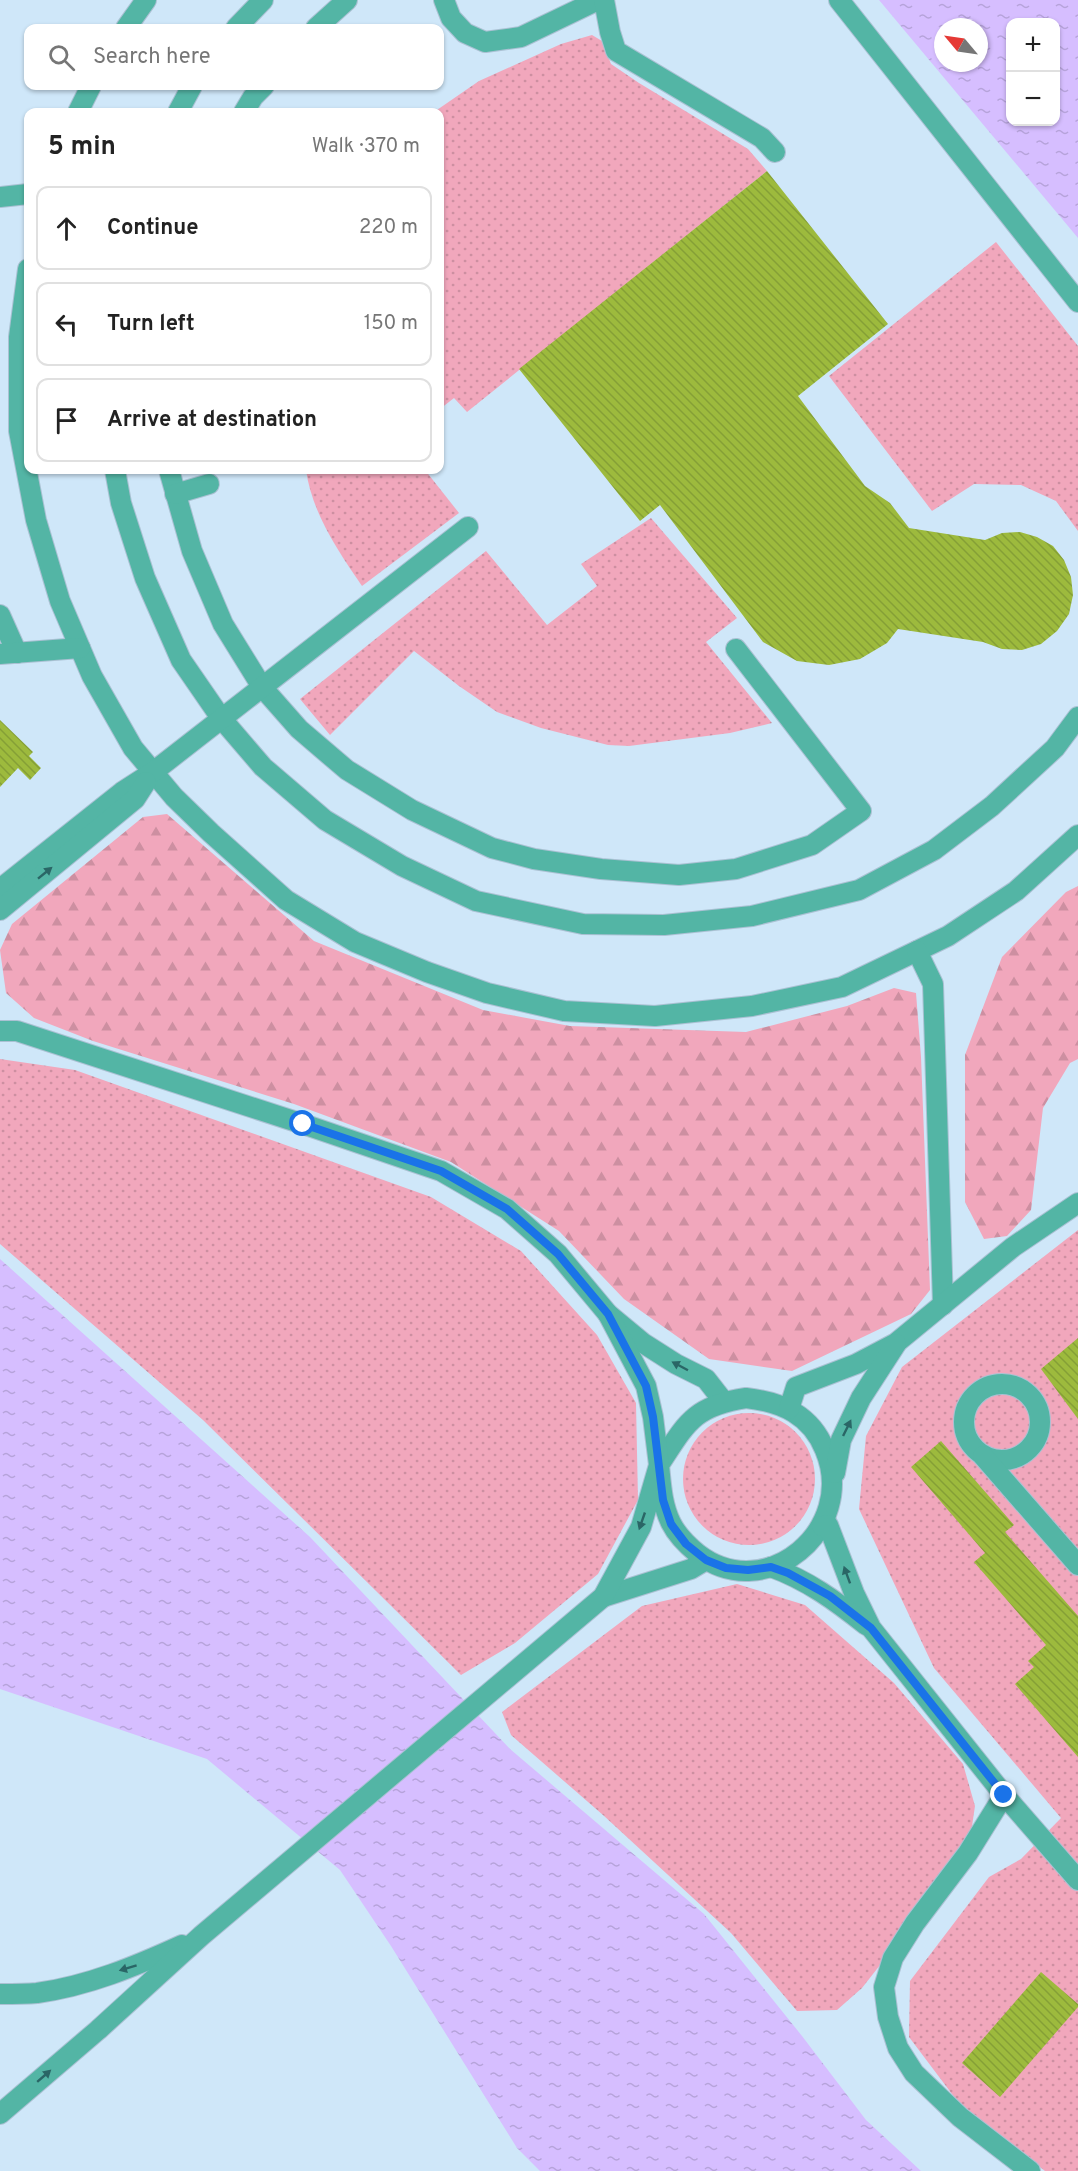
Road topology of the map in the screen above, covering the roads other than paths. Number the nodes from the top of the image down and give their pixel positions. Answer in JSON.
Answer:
{"nodes":[{"id":1,"x":146,"y":0,"type":"edge"},
{"id":2,"x":263,"y":0,"type":"edge"},
{"id":3,"x":347,"y":0,"type":"edge"},
{"id":4,"x":444,"y":0,"type":"edge"},
{"id":5,"x":598,"y":0,"type":"edge"},
{"id":6,"x":604,"y":0,"type":"edge"},
{"id":7,"x":838,"y":0,"type":"edge"},
{"id":8,"x":129,"y":24,"type":"edge"},
{"id":9,"x":240,"y":24,"type":"edge"},
{"id":10,"x":320,"y":24,"type":"edge"},
{"id":11,"x":89,"y":90,"type":"edge"},
{"id":12,"x":190,"y":90,"type":"edge"},
{"id":13,"x":260,"y":90,"type":"edge"},
{"id":14,"x":80,"y":108,"type":"edge"},
{"id":15,"x":180,"y":108,"type":"edge"},
{"id":16,"x":247,"y":108,"type":"edge"},
{"id":17,"x":775,"y":152,"type":"dead end"},
{"id":18,"x":24,"y":194,"type":"edge"},
{"id":19,"x":0,"y":197,"type":"edge"},
{"id":20,"x":24,"y":299,"type":"edge"},
{"id":21,"x":1078,"y":302,"type":"edge"},
{"id":22,"x":24,"y":457,"type":"edge"},
{"id":23,"x":27,"y":474,"type":"edge"},
{"id":24,"x":116,"y":474,"type":"edge"},
{"id":25,"x":170,"y":474,"type":"edge"},
{"id":26,"x":209,"y":484,"type":"dead end"},
{"id":27,"x":175,"y":494,"type":"junction"},
{"id":28,"x":468,"y":527,"type":"dead end"},
{"id":29,"x":0,"y":615,"type":"edge"},
{"id":30,"x":80,"y":648,"type":"junction"},
{"id":31,"x":736,"y":649,"type":"dead end"},
{"id":32,"x":8,"y":653,"type":"edge"},
{"id":33,"x":262,"y":687,"type":"junction"},
{"id":34,"x":1078,"y":717,"type":"edge"},
{"id":35,"x":221,"y":718,"type":"junction"},
{"id":36,"x":153,"y":772,"type":"junction"},
{"id":37,"x":1075,"y":839,"type":"edge"},
{"id":38,"x":1,"y":887,"type":"edge"},
{"id":39,"x":0,"y":910,"type":"edge"},
{"id":40,"x":917,"y":951,"type":"junction"},
{"id":41,"x":0,"y":1016,"type":"edge"},
{"id":42,"x":8,"y":1031,"type":"edge"},
{"id":43,"x":1078,"y":1203,"type":"edge"},
{"id":44,"x":943,"y":1305,"type":"junction"},
{"id":45,"x":608,"y":1314,"type":"junction"},
{"id":46,"x":896,"y":1343,"type":"junction"},
{"id":47,"x":724,"y":1401,"type":"junction"},
{"id":48,"x":789,"y":1409,"type":"junction"},
{"id":49,"x":983,"y":1456,"type":"dead end"},
{"id":50,"x":658,"y":1465,"type":"junction"},
{"id":51,"x":833,"y":1485,"type":"junction"},
{"id":52,"x":822,"y":1526,"type":"junction"},
{"id":53,"x":706,"y":1560,"type":"junction"},
{"id":54,"x":1078,"y":1565,"type":"edge"},
{"id":55,"x":771,"y":1567,"type":"junction"},
{"id":56,"x":603,"y":1597,"type":"junction"},
{"id":57,"x":871,"y":1628,"type":"junction"},
{"id":58,"x":1004,"y":1795,"type":"junction"},
{"id":59,"x":1078,"y":1880,"type":"edge"},
{"id":60,"x":201,"y":1936,"type":"junction"},
{"id":61,"x":0,"y":1994,"type":"edge"},
{"id":62,"x":0,"y":2114,"type":"edge"},
{"id":63,"x":1030,"y":2171,"type":"edge"}],
"edges":[{"from":1,"to":8,"type":"street"},
{"from":2,"to":9,"type":"street"},
{"from":3,"to":10,"type":"street"},
{"from":4,"to":5,"type":"street"},
{"from":6,"to":17,"type":"street"},
{"from":7,"to":21,"type":"street"},
{"from":11,"to":14,"type":"street"},
{"from":12,"to":15,"type":"street"},
{"from":13,"to":16,"type":"street"},
{"from":18,"to":19,"type":"street"},
{"from":20,"to":22,"type":"street"},
{"from":23,"to":30,"type":"street"},
{"from":24,"to":35,"type":"street"},
{"from":25,"to":27,"type":"street"},
{"from":26,"to":27,"type":"street"},
{"from":27,"to":33,"type":"street"},
{"from":28,"to":33,"type":"street"},
{"from":29,"to":32,"type":"street"},
{"from":30,"to":32,"type":"street"},
{"from":30,"to":36,"type":"street"},
{"from":31,"to":33,"type":"street"},
{"from":33,"to":35,"type":"street"},
{"from":34,"to":35,"type":"street"},
{"from":35,"to":36,"type":"street"},
{"from":36,"to":38,"type":"street"},
{"from":39,"to":36,"type":"street","one_way":true},
{"from":36,"to":40,"type":"street"},
{"from":37,"to":40,"type":"street"},
{"from":40,"to":44,"type":"street"},
{"from":41,"to":42,"type":"street"},
{"from":42,"to":45,"type":"street"},
{"from":43,"to":44,"type":"street"},
{"from":44,"to":46,"type":"street"},
{"from":47,"to":45,"type":"street","one_way":true},
{"from":45,"to":50,"type":"street"},
{"from":46,"to":48,"type":"street"},
{"from":51,"to":46,"type":"street","one_way":true},
{"from":47,"to":48,"type":"street"},
{"from":47,"to":50,"type":"street"},
{"from":48,"to":51,"type":"street"},
{"from":49,"to":54,"type":"street"},
{"from":50,"to":53,"type":"street"},
{"from":50,"to":56,"type":"street","one_way":true},
{"from":51,"to":52,"type":"street"},
{"from":52,"to":55,"type":"street"},
{"from":57,"to":52,"type":"street","one_way":true},
{"from":53,"to":55,"type":"street"},
{"from":53,"to":56,"type":"street"},
{"from":55,"to":57,"type":"street"},
{"from":56,"to":60,"type":"street"},
{"from":57,"to":58,"type":"street"},
{"from":58,"to":59,"type":"street"},
{"from":58,"to":63,"type":"street"},
{"from":60,"to":61,"type":"street","one_way":true},
{"from":62,"to":60,"type":"street","one_way":true}]}
